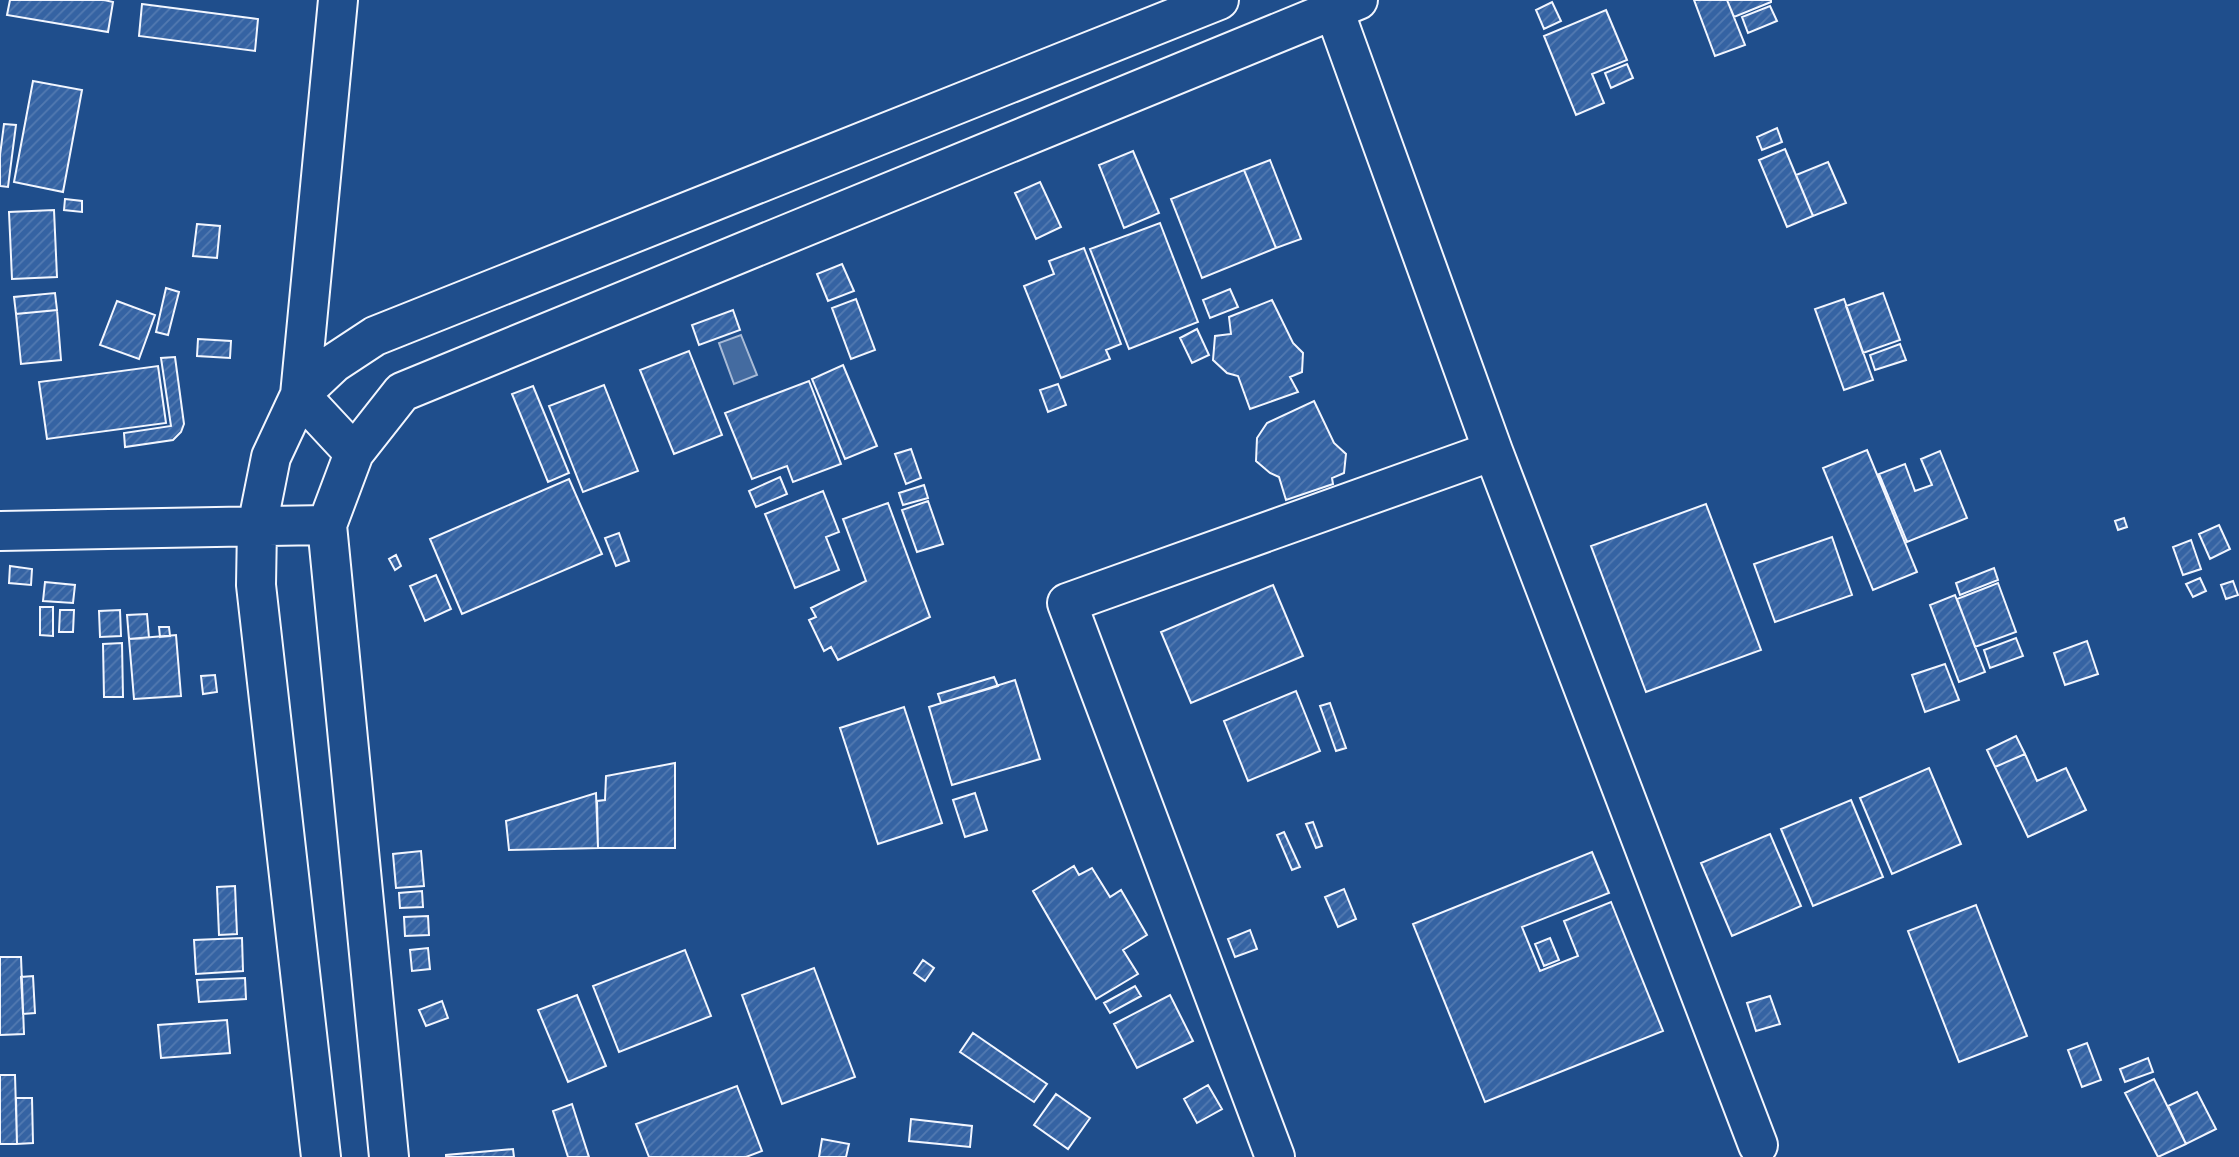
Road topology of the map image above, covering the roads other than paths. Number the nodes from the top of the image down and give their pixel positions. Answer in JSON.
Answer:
{"nodes":[{"id":1,"x":338,"y":0,"type":"edge"},
{"id":2,"x":1219,"y":0,"type":"edge"},
{"id":3,"x":1346,"y":5,"type":"edge"},
{"id":4,"x":300,"y":395,"type":"junction"},
{"id":5,"x":1493,"y":451,"type":"junction"},
{"id":6,"x":354,"y":453,"type":"junction"},
{"id":7,"x":327,"y":525,"type":"junction"},
{"id":8,"x":257,"y":527,"type":"junction"},
{"id":9,"x":0,"y":531,"type":"edge"},
{"id":10,"x":1758,"y":1145,"type":"dead end"},
{"id":11,"x":321,"y":1157,"type":"edge"},
{"id":12,"x":389,"y":1157,"type":"edge"},
{"id":13,"x":1276,"y":1157,"type":"edge"}],
"edges":[{"from":1,"to":4,"type":"street"},
{"from":2,"to":4,"type":"street"},
{"from":3,"to":5,"type":"street"},
{"from":3,"to":6,"type":"street"},
{"from":4,"to":6,"type":"street"},
{"from":4,"to":8,"type":"street"},
{"from":5,"to":10,"type":"street"},
{"from":5,"to":13,"type":"street"},
{"from":6,"to":7,"type":"street"},
{"from":7,"to":8,"type":"street"},
{"from":7,"to":12,"type":"street"},
{"from":8,"to":9,"type":"street"},
{"from":8,"to":11,"type":"street"}]}
